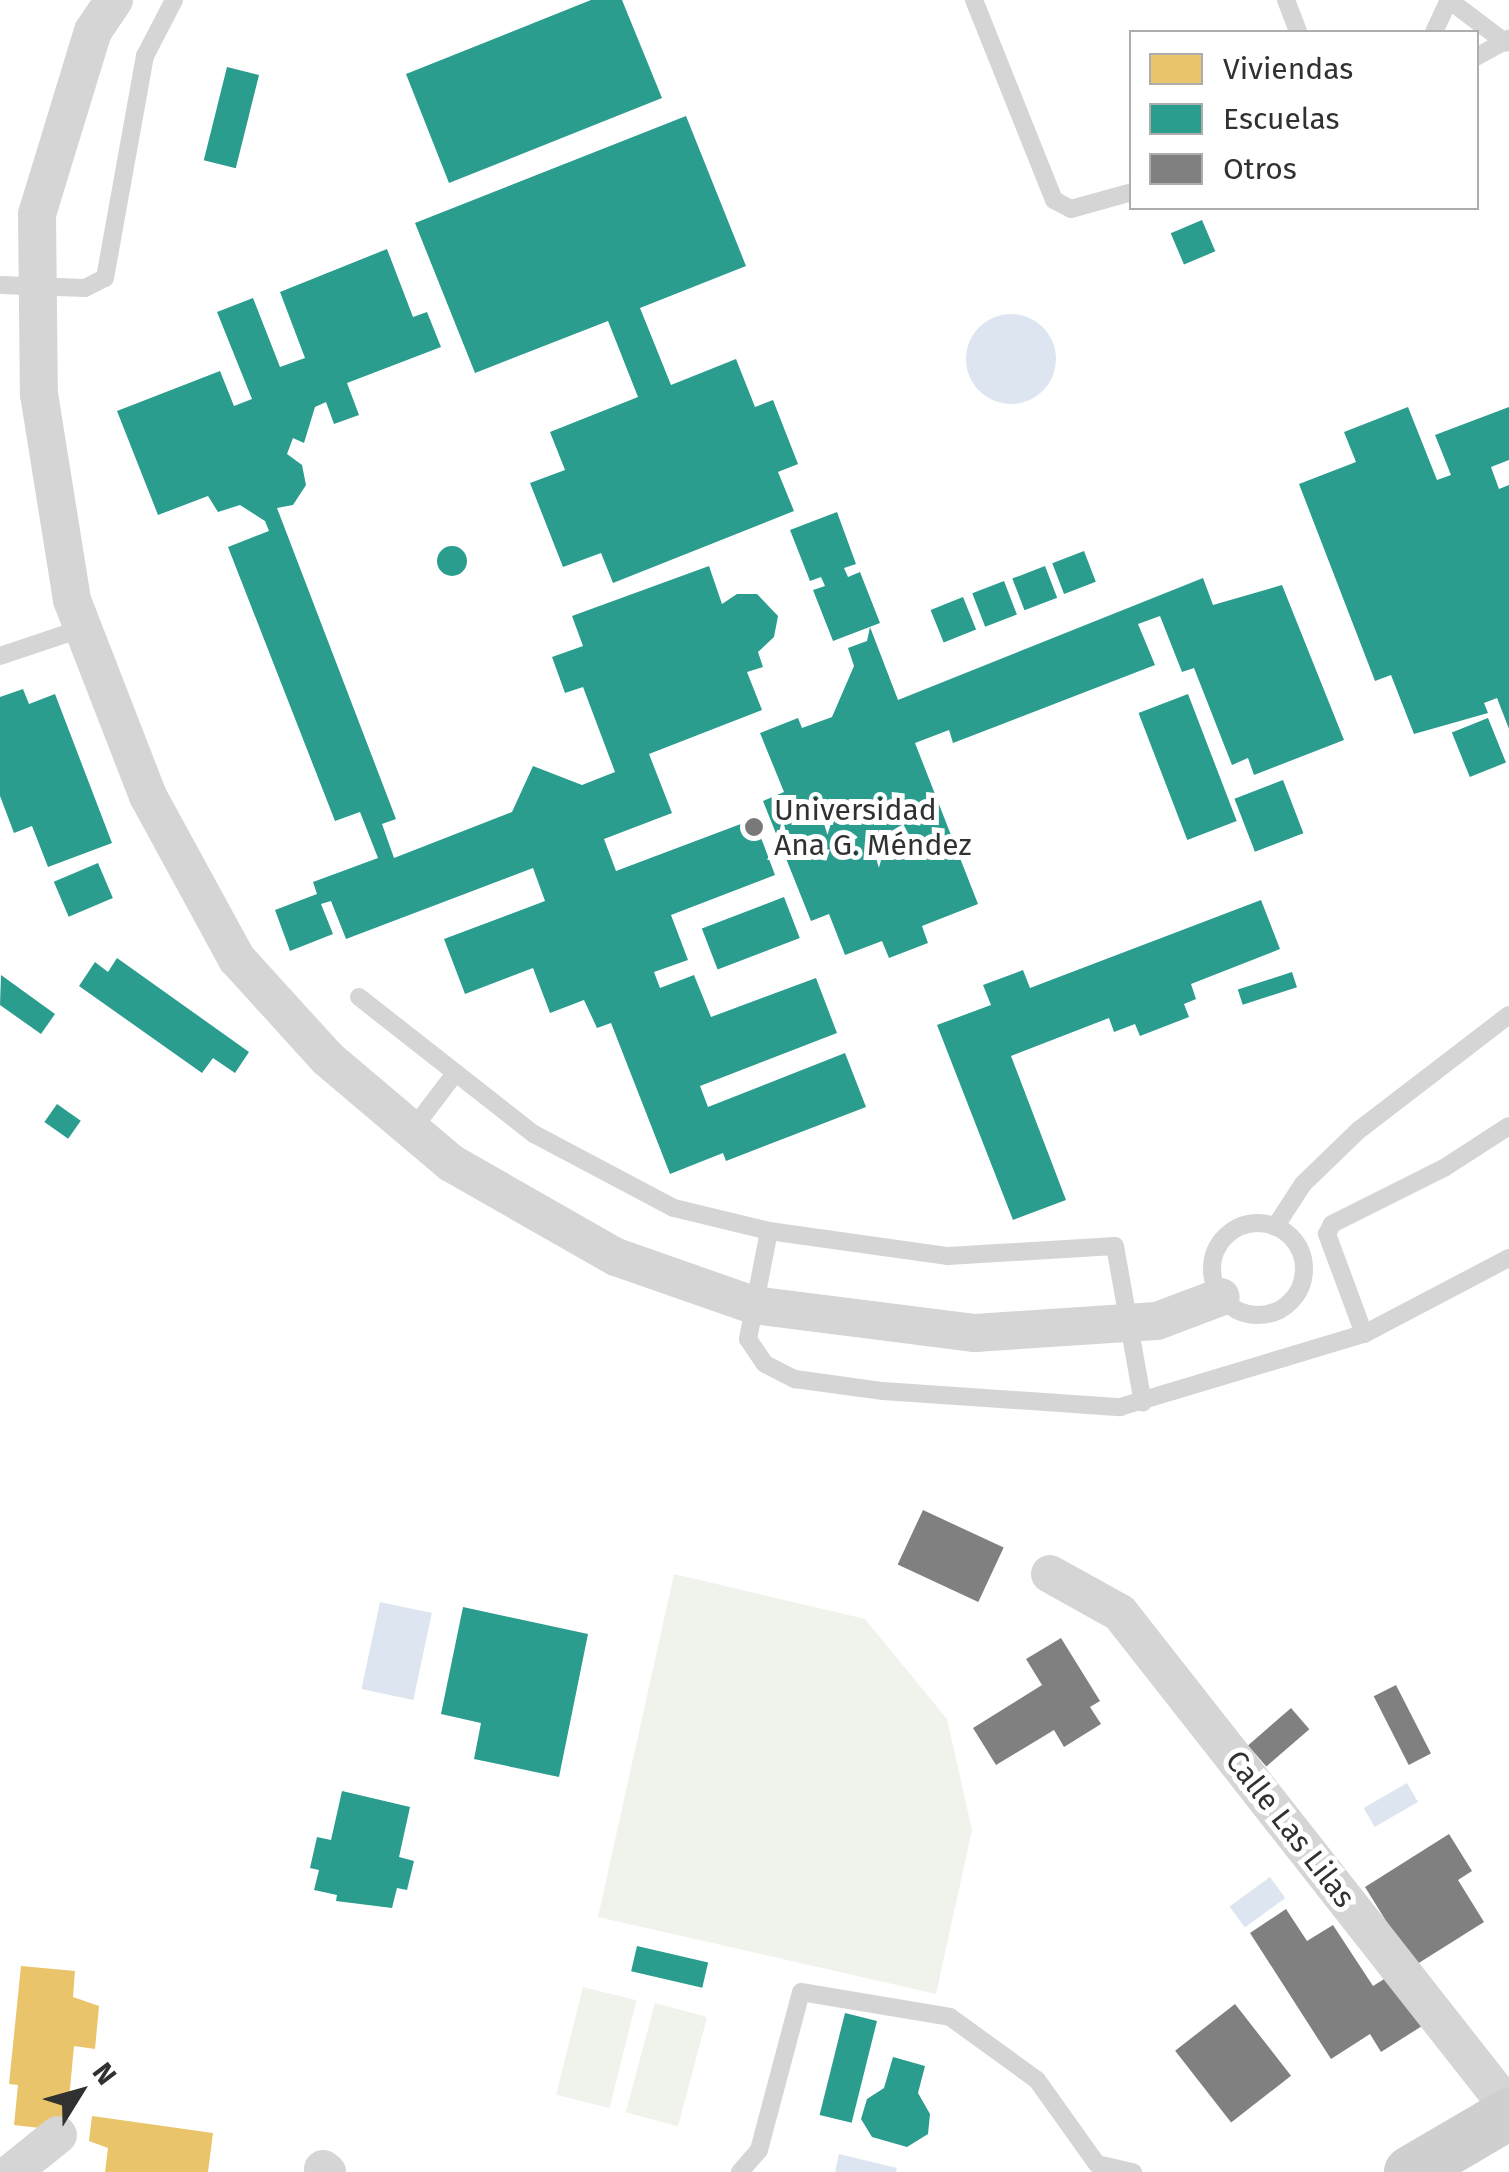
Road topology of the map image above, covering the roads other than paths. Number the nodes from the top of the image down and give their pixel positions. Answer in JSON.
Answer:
{"nodes":[{"id":1,"x":114,"y":0,"type":"edge"},
{"id":2,"x":174,"y":0,"type":"edge"},
{"id":3,"x":974,"y":0,"type":"edge"},
{"id":4,"x":1286,"y":0,"type":"edge"},
{"id":5,"x":1449,"y":0,"type":"edge"},
{"id":6,"x":1297,"y":30,"type":"edge"},
{"id":7,"x":1435,"y":30,"type":"edge"},
{"id":8,"x":1507,"y":41,"type":"edge"},
{"id":9,"x":1479,"y":55,"type":"edge"},
{"id":10,"x":1129,"y":193,"type":"edge"},
{"id":11,"x":0,"y":285,"type":"edge"},
{"id":12,"x":38,"y":288,"type":"junction"},
{"id":13,"x":83,"y":628,"type":"junction"},
{"id":14,"x":0,"y":656,"type":"edge"},
{"id":15,"x":359,"y":997,"type":"dead end"},
{"id":16,"x":1509,"y":1015,"type":"edge"},
{"id":17,"x":452,"y":1076,"type":"junction"},
{"id":18,"x":1509,"y":1126,"type":"edge"},
{"id":19,"x":412,"y":1130,"type":"junction"},
{"id":20,"x":1275,"y":1226,"type":"junction"},
{"id":21,"x":769,"y":1231,"type":"junction"},
{"id":22,"x":1509,"y":1258,"type":"edge"},
{"id":23,"x":1222,"y":1297,"type":"junction"},
{"id":24,"x":752,"y":1305,"type":"junction"},
{"id":25,"x":1131,"y":1322,"type":"junction"},
{"id":26,"x":1364,"y":1334,"type":"junction"},
{"id":27,"x":1143,"y":1403,"type":"junction"},
{"id":28,"x":1050,"y":1574,"type":"dead end"},
{"id":29,"x":1509,"y":2111,"type":"edge"},
{"id":30,"x":58,"y":2135,"type":"dead end"},
{"id":31,"x":12,"y":2172,"type":"edge"},
{"id":32,"x":740,"y":2172,"type":"edge"},
{"id":33,"x":1132,"y":2172,"type":"edge"},
{"id":34,"x":1410,"y":2172,"type":"edge"}],
"edges":[{"from":1,"to":12,"type":"street"},
{"from":2,"to":12,"type":"lane"},
{"from":3,"to":10,"type":"lane"},
{"from":4,"to":6,"type":"lane"},
{"from":5,"to":7,"type":"lane"},
{"from":5,"to":8,"type":"lane"},
{"from":8,"to":9,"type":"lane"},
{"from":11,"to":12,"type":"lane"},
{"from":12,"to":13,"type":"street"},
{"from":13,"to":14,"type":"lane"},
{"from":13,"to":19,"type":"street"},
{"from":15,"to":17,"type":"lane"},
{"from":16,"to":20,"type":"lane"},
{"from":17,"to":19,"type":"lane"},
{"from":17,"to":21,"type":"lane"},
{"from":18,"to":26,"type":"lane"},
{"from":19,"to":24,"type":"street"},
{"from":20,"to":23,"type":"lane"},
{"from":20,"to":23,"type":"lane"},
{"from":21,"to":24,"type":"lane"},
{"from":21,"to":25,"type":"lane"},
{"from":22,"to":26,"type":"lane"},
{"from":23,"to":25,"type":"street"},
{"from":24,"to":25,"type":"street"},
{"from":24,"to":27,"type":"lane"},
{"from":25,"to":27,"type":"lane"},
{"from":26,"to":27,"type":"lane"},
{"from":28,"to":29,"type":"street","name":"Calle Las Lilas"},
{"from":29,"to":34,"type":"street"},
{"from":30,"to":31,"type":"street"},
{"from":32,"to":33,"type":"lane"}]}
